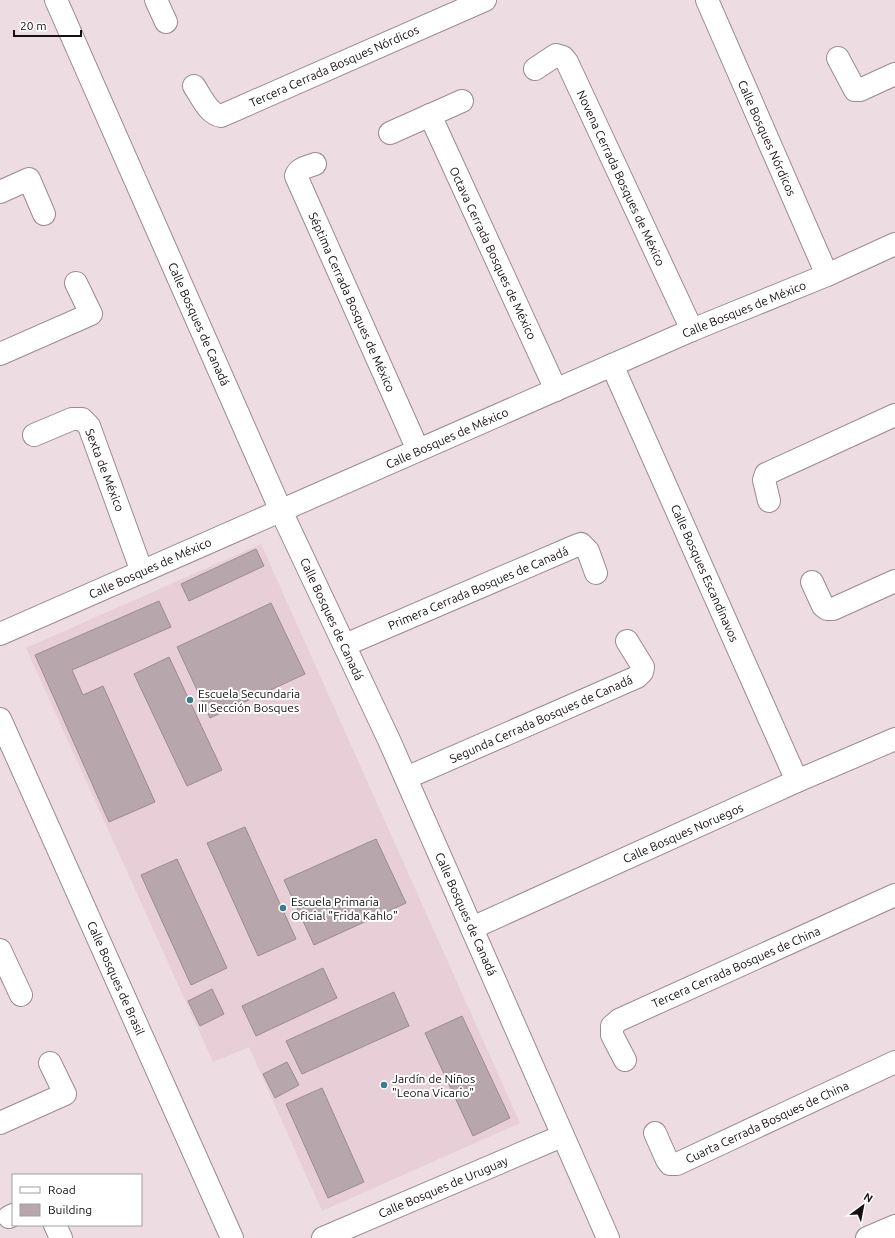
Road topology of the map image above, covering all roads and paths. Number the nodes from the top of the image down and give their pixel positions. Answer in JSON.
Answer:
{"nodes":[{"id":1,"x":56,"y":0,"type":"edge"},
{"id":2,"x":156,"y":0,"type":"edge"},
{"id":3,"x":485,"y":0,"type":"edge"},
{"id":4,"x":707,"y":0,"type":"edge"},
{"id":5,"x":166,"y":22,"type":"dead end"},
{"id":6,"x":838,"y":58,"type":"dead end"},
{"id":7,"x":535,"y":69,"type":"dead end"},
{"id":8,"x":895,"y":74,"type":"edge"},
{"id":9,"x":194,"y":86,"type":"dead end"},
{"id":10,"x":462,"y":101,"type":"dead end"},
{"id":11,"x":430,"y":115,"type":"junction"},
{"id":12,"x":390,"y":133,"type":"dead end"},
{"id":13,"x":315,"y":164,"type":"dead end"},
{"id":14,"x":0,"y":192,"type":"edge"},
{"id":15,"x":44,"y":214,"type":"dead end"},
{"id":16,"x":895,"y":244,"type":"edge"},
{"id":17,"x":827,"y":275,"type":"junction"},
{"id":18,"x":76,"y":283,"type":"dead end"},
{"id":19,"x":692,"y":330,"type":"junction"},
{"id":20,"x":0,"y":354,"type":"edge"},
{"id":21,"x":612,"y":365,"type":"junction"},
{"id":22,"x":556,"y":390,"type":"junction"},
{"id":23,"x":895,"y":414,"type":"edge"},
{"id":24,"x":34,"y":435,"type":"dead end"},
{"id":25,"x":418,"y":450,"type":"junction"},
{"id":26,"x":769,"y":501,"type":"dead end"},
{"id":27,"x":281,"y":511,"type":"junction"},
{"id":28,"x":142,"y":572,"type":"junction"},
{"id":29,"x":596,"y":573,"type":"dead end"},
{"id":30,"x":895,"y":581,"type":"edge"},
{"id":31,"x":812,"y":582,"type":"dead end"},
{"id":32,"x":0,"y":634,"type":"edge"},
{"id":33,"x":627,"y":641,"type":"dead end"},
{"id":34,"x":345,"y":645,"type":"junction"},
{"id":35,"x":0,"y":719,"type":"edge"},
{"id":36,"x":895,"y":739,"type":"edge"},
{"id":37,"x":406,"y":778,"type":"junction"},
{"id":38,"x":797,"y":781,"type":"junction"},
{"id":39,"x":895,"y":895,"type":"edge"},
{"id":40,"x":472,"y":928,"type":"junction"},
{"id":41,"x":2,"y":958,"type":"edge"},
{"id":42,"x":21,"y":995,"type":"dead end"},
{"id":43,"x":625,"y":1060,"type":"dead end"},
{"id":44,"x":895,"y":1062,"type":"edge"},
{"id":45,"x":50,"y":1063,"type":"dead end"},
{"id":46,"x":0,"y":1123,"type":"edge"},
{"id":47,"x":655,"y":1133,"type":"dead end"},
{"id":48,"x":562,"y":1136,"type":"junction"},
{"id":49,"x":55,"y":1226,"type":"edge"},
{"id":50,"x":895,"y":1226,"type":"edge"},
{"id":51,"x":60,"y":1238,"type":"edge"},
{"id":52,"x":232,"y":1238,"type":"edge"},
{"id":53,"x":323,"y":1238,"type":"edge"},
{"id":54,"x":608,"y":1238,"type":"edge"},
{"id":55,"x":867,"y":1238,"type":"edge"}],
"edges":[{"from":1,"to":27,"type":"street","name":"Calle Bosques de Canadá"},
{"from":2,"to":5,"type":"street"},
{"from":3,"to":9,"type":"street","name":"Tercera Cerrada Bosques Nórdicos"},
{"from":4,"to":17,"type":"street","name":"Calle Bosques Nórdicos"},
{"from":6,"to":8,"type":"street"},
{"from":7,"to":19,"type":"street","name":"Novena Cerrada Bosques de México"},
{"from":10,"to":11,"type":"street"},
{"from":11,"to":12,"type":"street"},
{"from":11,"to":22,"type":"street","name":"Octava Cerrada Bosques de México"},
{"from":13,"to":25,"type":"street","name":"Séptima Cerrada Bosques de México"},
{"from":14,"to":15,"type":"street"},
{"from":16,"to":17,"type":"street","name":"Calle Bosques de México"},
{"from":17,"to":19,"type":"street","name":"Calle Bosques de México"},
{"from":18,"to":20,"type":"street"},
{"from":19,"to":21,"type":"street","name":"Calle Bosques de México"},
{"from":21,"to":22,"type":"street","name":"Calle Bosques de México"},
{"from":21,"to":38,"type":"street","name":"Calle Bosques Escandinavos"},
{"from":22,"to":25,"type":"street","name":"Calle Bosques de México"},
{"from":23,"to":26,"type":"street"},
{"from":24,"to":28,"type":"street","name":"Sexta de México"},
{"from":25,"to":27,"type":"street","name":"Calle Bosques de México"},
{"from":27,"to":28,"type":"street","name":"Calle Bosques de México"},
{"from":27,"to":34,"type":"street","name":"Calle Bosques de Canadá"},
{"from":28,"to":32,"type":"street","name":"Calle Bosques de México"},
{"from":29,"to":34,"type":"street","name":"Primera Cerrada Bosques de Canadá"},
{"from":30,"to":31,"type":"street"},
{"from":33,"to":37,"type":"street","name":"Segunda Cerrada Bosques de Canadá"},
{"from":34,"to":37,"type":"street","name":"Calle Bosques de Canadá"},
{"from":35,"to":52,"type":"street","name":"Calle Bosques de Brasil"},
{"from":36,"to":38,"type":"street","name":"Calle Bosques Noruegos"},
{"from":37,"to":40,"type":"street","name":"Calle Bosques de Canadá"},
{"from":38,"to":40,"type":"street","name":"Calle Bosques Noruegos"},
{"from":39,"to":43,"type":"street","name":"Tercera Cerrada Bosques de China"},
{"from":40,"to":48,"type":"street","name":"Calle Bosques de Canadá"},
{"from":41,"to":42,"type":"street"},
{"from":44,"to":47,"type":"street","name":"Cuarta Cerrada Bosques de China"},
{"from":45,"to":46,"type":"street"},
{"from":48,"to":53,"type":"street","name":"Calle Bosques de Uruguay"},
{"from":48,"to":54,"type":"street","name":"Calle Bosques de Canadá"},
{"from":49,"to":51,"type":"street"},
{"from":50,"to":55,"type":"street"}]}
